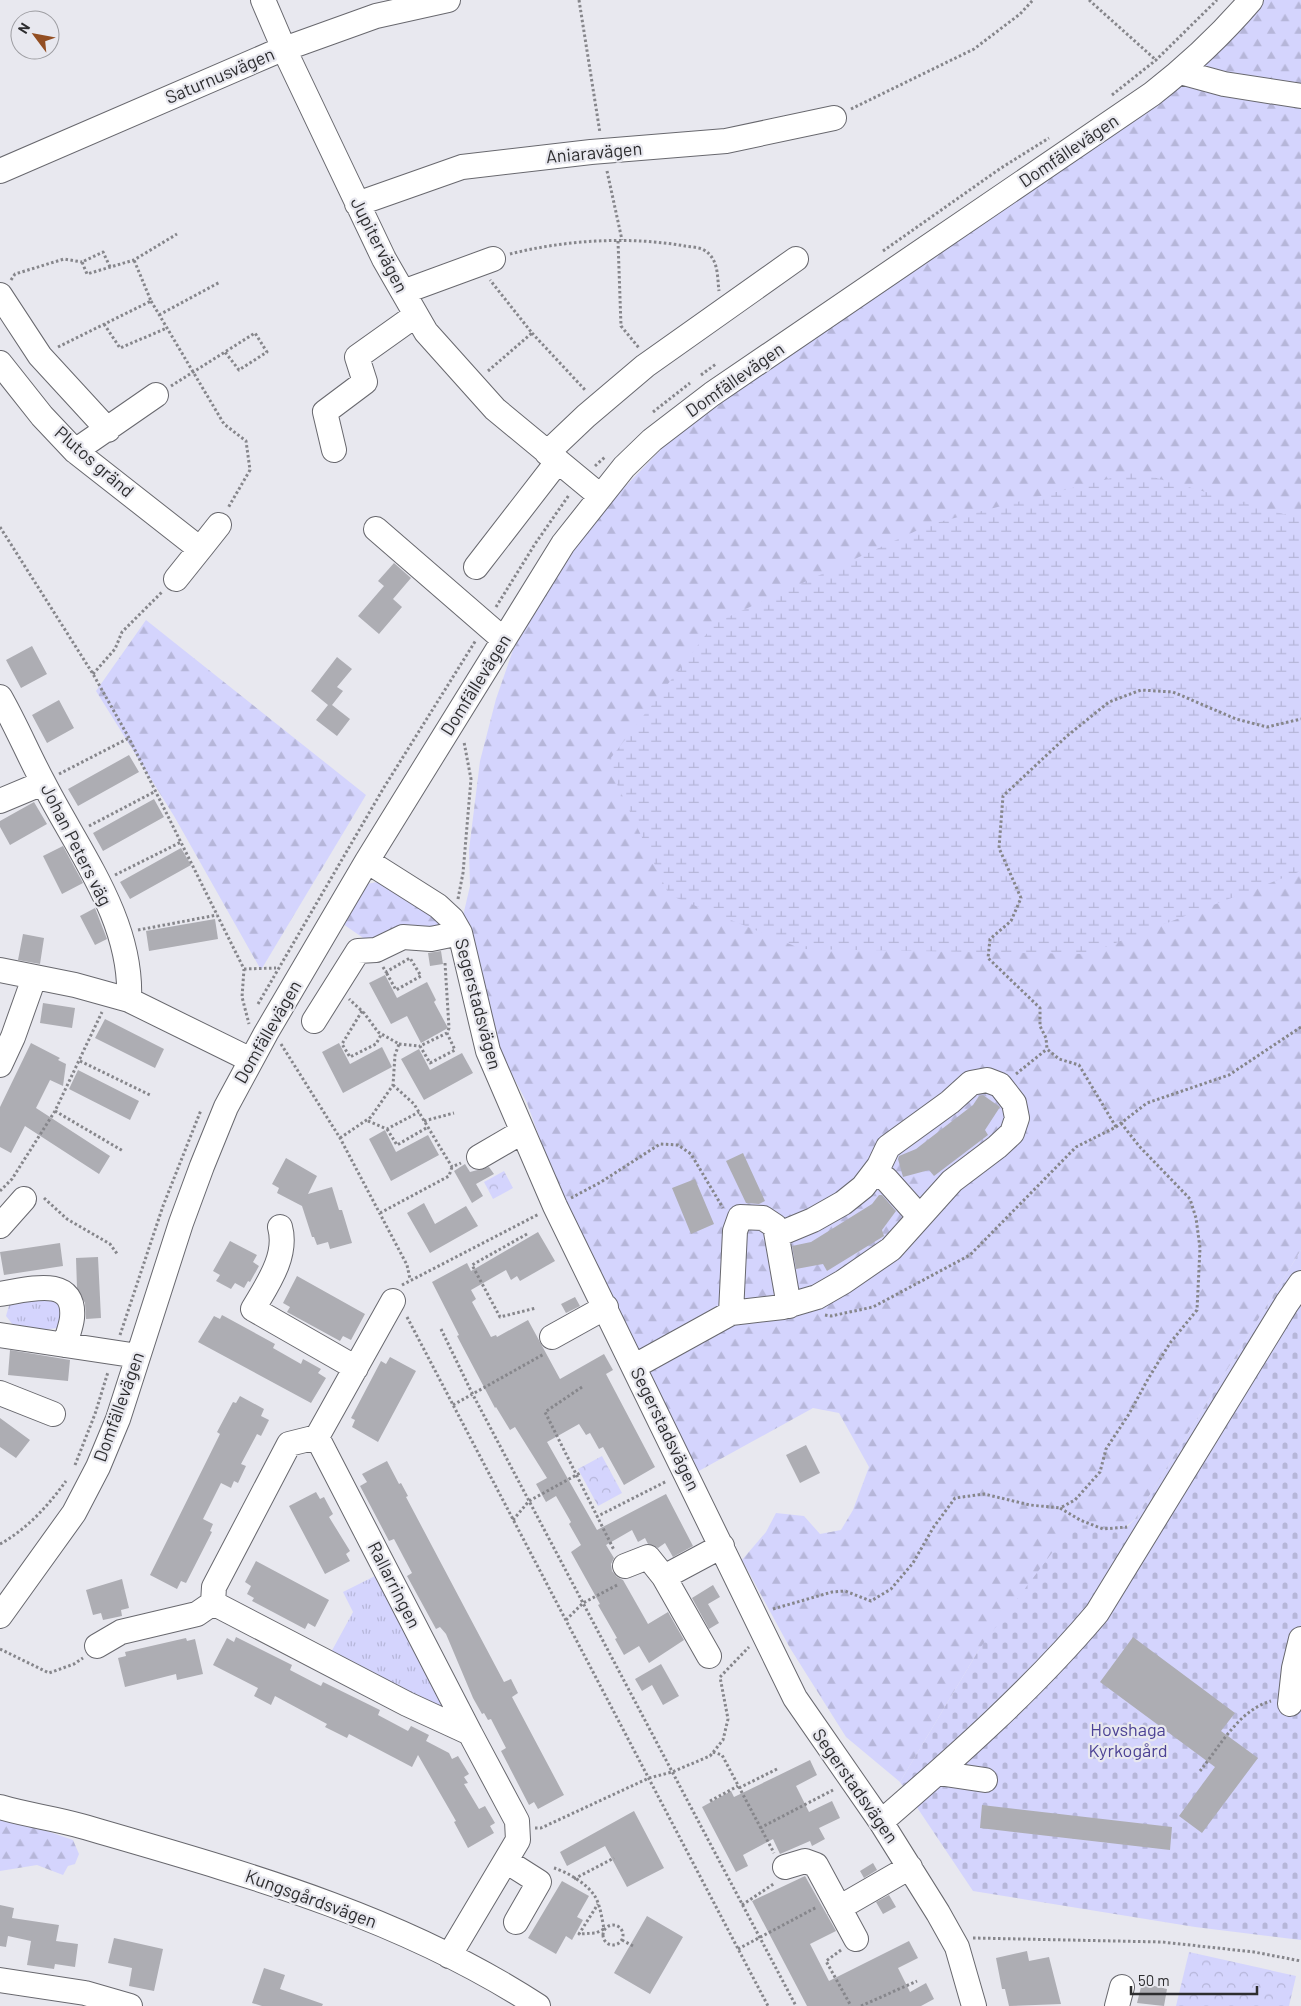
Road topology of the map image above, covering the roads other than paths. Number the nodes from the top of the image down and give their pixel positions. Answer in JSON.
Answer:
{"nodes":[{"id":1,"x":263,"y":0,"type":"edge"},
{"id":2,"x":448,"y":0,"type":"edge"},
{"id":3,"x":1251,"y":0,"type":"edge"},
{"id":4,"x":284,"y":49,"type":"junction"},
{"id":5,"x":1180,"y":72,"type":"junction"},
{"id":6,"x":1301,"y":96,"type":"edge"},
{"id":7,"x":834,"y":118,"type":"road end"},
{"id":8,"x":0,"y":171,"type":"edge"},
{"id":9,"x":357,"y":204,"type":"junction"},
{"id":10,"x":796,"y":259,"type":"dead end"},
{"id":11,"x":485,"y":262,"type":"road end"},
{"id":12,"x":3,"y":290,"type":"edge"},
{"id":13,"x":403,"y":292,"type":"junction"},
{"id":14,"x":416,"y":314,"type":"junction"},
{"id":15,"x":40,"y":356,"type":"junction"},
{"id":16,"x":5,"y":370,"type":"edge"},
{"id":17,"x":156,"y":395,"type":"road end"},
{"id":18,"x":108,"y":430,"type":"junction"},
{"id":19,"x":334,"y":450,"type":"dead end"},
{"id":20,"x":75,"y":451,"type":"junction"},
{"id":21,"x":553,"y":457,"type":"junction"},
{"id":22,"x":600,"y":495,"type":"junction"},
{"id":23,"x":219,"y":526,"type":"road end"},
{"id":24,"x":376,"y":529,"type":"dead end"},
{"id":25,"x":200,"y":549,"type":"junction"},
{"id":26,"x":476,"y":567,"type":"dead end"},
{"id":27,"x":176,"y":579,"type":"road end"},
{"id":28,"x":504,"y":640,"type":"junction"},
{"id":29,"x":0,"y":697,"type":"edge"},
{"id":30,"x":43,"y":782,"type":"junction"},
{"id":31,"x":0,"y":801,"type":"edge"},
{"id":32,"x":367,"y":861,"type":"junction"},
{"id":33,"x":452,"y":930,"type":"junction"},
{"id":34,"x":0,"y":970,"type":"edge"},
{"id":35,"x":34,"y":978,"type":"junction"},
{"id":36,"x":120,"y":997,"type":"junction"},
{"id":37,"x":314,"y":1021,"type":"dead end"},
{"id":38,"x":251,"y":1060,"type":"junction"},
{"id":39,"x":0,"y":1065,"type":"edge"},
{"id":40,"x":522,"y":1132,"type":"junction"},
{"id":41,"x":479,"y":1157,"type":"road end"},
{"id":42,"x":874,"y":1173,"type":"junction"},
{"id":43,"x":24,"y":1199,"type":"road end"},
{"id":44,"x":919,"y":1216,"type":"junction"},
{"id":45,"x":0,"y":1226,"type":"edge"},
{"id":46,"x":280,"y":1227,"type":"dead end"},
{"id":47,"x":777,"y":1235,"type":"junction"},
{"id":48,"x":1301,"y":1283,"type":"edge"},
{"id":49,"x":0,"y":1294,"type":"edge"},
{"id":50,"x":400,"y":1303,"type":"road end"},
{"id":51,"x":789,"y":1306,"type":"junction"},
{"id":52,"x":606,"y":1307,"type":"junction"},
{"id":53,"x":731,"y":1314,"type":"junction"},
{"id":54,"x":0,"y":1335,"type":"edge"},
{"id":55,"x":550,"y":1344,"type":"road end"},
{"id":56,"x":66,"y":1345,"type":"junction"},
{"id":57,"x":138,"y":1356,"type":"junction"},
{"id":58,"x":635,"y":1366,"type":"junction"},
{"id":59,"x":356,"y":1368,"type":"junction"},
{"id":60,"x":0,"y":1393,"type":"edge"},
{"id":61,"x":53,"y":1414,"type":"dead end"},
{"id":62,"x":317,"y":1437,"type":"junction"},
{"id":63,"x":722,"y":1546,"type":"junction"},
{"id":64,"x":625,"y":1566,"type":"road end"},
{"id":65,"x":664,"y":1577,"type":"junction"},
{"id":66,"x":213,"y":1603,"type":"junction"},
{"id":67,"x":1,"y":1614,"type":"edge"},
{"id":68,"x":1301,"y":1640,"type":"edge"},
{"id":69,"x":97,"y":1646,"type":"road end"},
{"id":70,"x":709,"y":1656,"type":"dead end"},
{"id":71,"x":1290,"y":1704,"type":"road end"},
{"id":72,"x":470,"y":1734,"type":"junction"},
{"id":73,"x":938,"y":1773,"type":"junction"},
{"id":74,"x":985,"y":1780,"type":"dead end"},
{"id":75,"x":0,"y":1790,"type":"edge"},
{"id":76,"x":0,"y":1806,"type":"edge"},
{"id":77,"x":881,"y":1822,"type":"junction"},
{"id":78,"x":72,"y":1823,"type":"junction"},
{"id":79,"x":506,"y":1861,"type":"junction"},
{"id":80,"x":785,"y":1867,"type":"road end"},
{"id":81,"x":910,"y":1867,"type":"junction"},
{"id":82,"x":836,"y":1903,"type":"junction"},
{"id":83,"x":516,"y":1922,"type":"dead end"},
{"id":84,"x":856,"y":1938,"type":"road end"},
{"id":85,"x":449,"y":1956,"type":"junction"},
{"id":86,"x":0,"y":1980,"type":"edge"},
{"id":87,"x":83,"y":1999,"type":"edge"},
{"id":88,"x":130,"y":2006,"type":"edge"},
{"id":89,"x":538,"y":2006,"type":"edge"},
{"id":90,"x":974,"y":2006,"type":"edge"}],
"edges":[{"from":1,"to":4,"type":"street","name":"Jupitervägen"},
{"from":2,"to":4,"type":"street","name":"Saturnusvägen"},
{"from":3,"to":5,"type":"street","name":"Domfällevägen"},
{"from":4,"to":8,"type":"street","name":"Saturnusvägen"},
{"from":4,"to":9,"type":"street","name":"Jupitervägen"},
{"from":5,"to":6,"type":"street"},
{"from":5,"to":22,"type":"street","name":"Domfällevägen"},
{"from":7,"to":9,"type":"street","name":"Aniaravägen"},
{"from":9,"to":13,"type":"street","name":"Jupitervägen"},
{"from":10,"to":21,"type":"street"},
{"from":11,"to":13,"type":"street"},
{"from":12,"to":15,"type":"street"},
{"from":13,"to":14,"type":"street","name":"Jupitervägen"},
{"from":14,"to":19,"type":"street"},
{"from":14,"to":21,"type":"street","name":"Jupitervägen"},
{"from":15,"to":16,"type":"street"},
{"from":15,"to":18,"type":"street"},
{"from":16,"to":20,"type":"street","name":"Plutos gränd"},
{"from":17,"to":18,"type":"street"},
{"from":18,"to":20,"type":"street"},
{"from":20,"to":25,"type":"street","name":"Plutos gränd"},
{"from":21,"to":22,"type":"street","name":"Jupitervägen"},
{"from":21,"to":26,"type":"street"},
{"from":22,"to":28,"type":"street","name":"Domfällevägen"},
{"from":23,"to":25,"type":"street"},
{"from":24,"to":28,"type":"street"},
{"from":25,"to":27,"type":"street"},
{"from":28,"to":32,"type":"street","name":"Domfällevägen"},
{"from":29,"to":30,"type":"street","name":"Johan Peters väg"},
{"from":30,"to":31,"type":"street"},
{"from":30,"to":36,"type":"street","name":"Johan Peters väg"},
{"from":32,"to":33,"type":"street","name":"Segerstadsvägen"},
{"from":32,"to":38,"type":"street","name":"Domfällevägen"},
{"from":33,"to":37,"type":"street"},
{"from":33,"to":40,"type":"street","name":"Segerstadsvägen"},
{"from":34,"to":35,"type":"street"},
{"from":35,"to":36,"type":"street"},
{"from":35,"to":39,"type":"street"},
{"from":36,"to":38,"type":"street"},
{"from":38,"to":57,"type":"street","name":"Domfällevägen"},
{"from":40,"to":41,"type":"street"},
{"from":40,"to":52,"type":"street","name":"Segerstadsvägen"},
{"from":42,"to":44,"type":"street"},
{"from":42,"to":44,"type":"street"},
{"from":42,"to":47,"type":"street"},
{"from":43,"to":45,"type":"street"},
{"from":44,"to":51,"type":"street"},
{"from":46,"to":59,"type":"street"},
{"from":47,"to":51,"type":"street"},
{"from":47,"to":53,"type":"street"},
{"from":48,"to":73,"type":"street"},
{"from":49,"to":56,"type":"street"},
{"from":50,"to":59,"type":"street"},
{"from":51,"to":53,"type":"street"},
{"from":52,"to":55,"type":"street"},
{"from":52,"to":58,"type":"street","name":"Segerstadsvägen"},
{"from":53,"to":58,"type":"street"},
{"from":54,"to":56,"type":"street"},
{"from":56,"to":57,"type":"street"},
{"from":57,"to":67,"type":"street","name":"Domfällevägen"},
{"from":58,"to":63,"type":"street","name":"Segerstadsvägen"},
{"from":59,"to":62,"type":"street"},
{"from":60,"to":61,"type":"street"},
{"from":62,"to":66,"type":"street"},
{"from":62,"to":72,"type":"street","name":"Rallarringen"},
{"from":63,"to":65,"type":"street"},
{"from":63,"to":77,"type":"street","name":"Segerstadsvägen"},
{"from":64,"to":65,"type":"street"},
{"from":65,"to":70,"type":"street"},
{"from":66,"to":69,"type":"street"},
{"from":66,"to":72,"type":"street"},
{"from":68,"to":71,"type":"street"},
{"from":72,"to":79,"type":"street","name":"Rallarringen"},
{"from":73,"to":74,"type":"street"},
{"from":73,"to":77,"type":"street"},
{"from":75,"to":78,"type":"street","name":"Kungsgårdsvägen"},
{"from":76,"to":78,"type":"street","name":"Kungsgårdsvägen"},
{"from":77,"to":81,"type":"street","name":"Segerstadsvägen"},
{"from":78,"to":85,"type":"street","name":"Kungsgårdsvägen"},
{"from":79,"to":83,"type":"street"},
{"from":79,"to":85,"type":"street"},
{"from":80,"to":82,"type":"street"},
{"from":81,"to":82,"type":"street"},
{"from":81,"to":90,"type":"street","name":"Segerstadsvägen"},
{"from":82,"to":84,"type":"street"},
{"from":85,"to":89,"type":"street","name":"Kungsgårdsvägen"},
{"from":86,"to":87,"type":"street"},
{"from":87,"to":88,"type":"street"}]}
